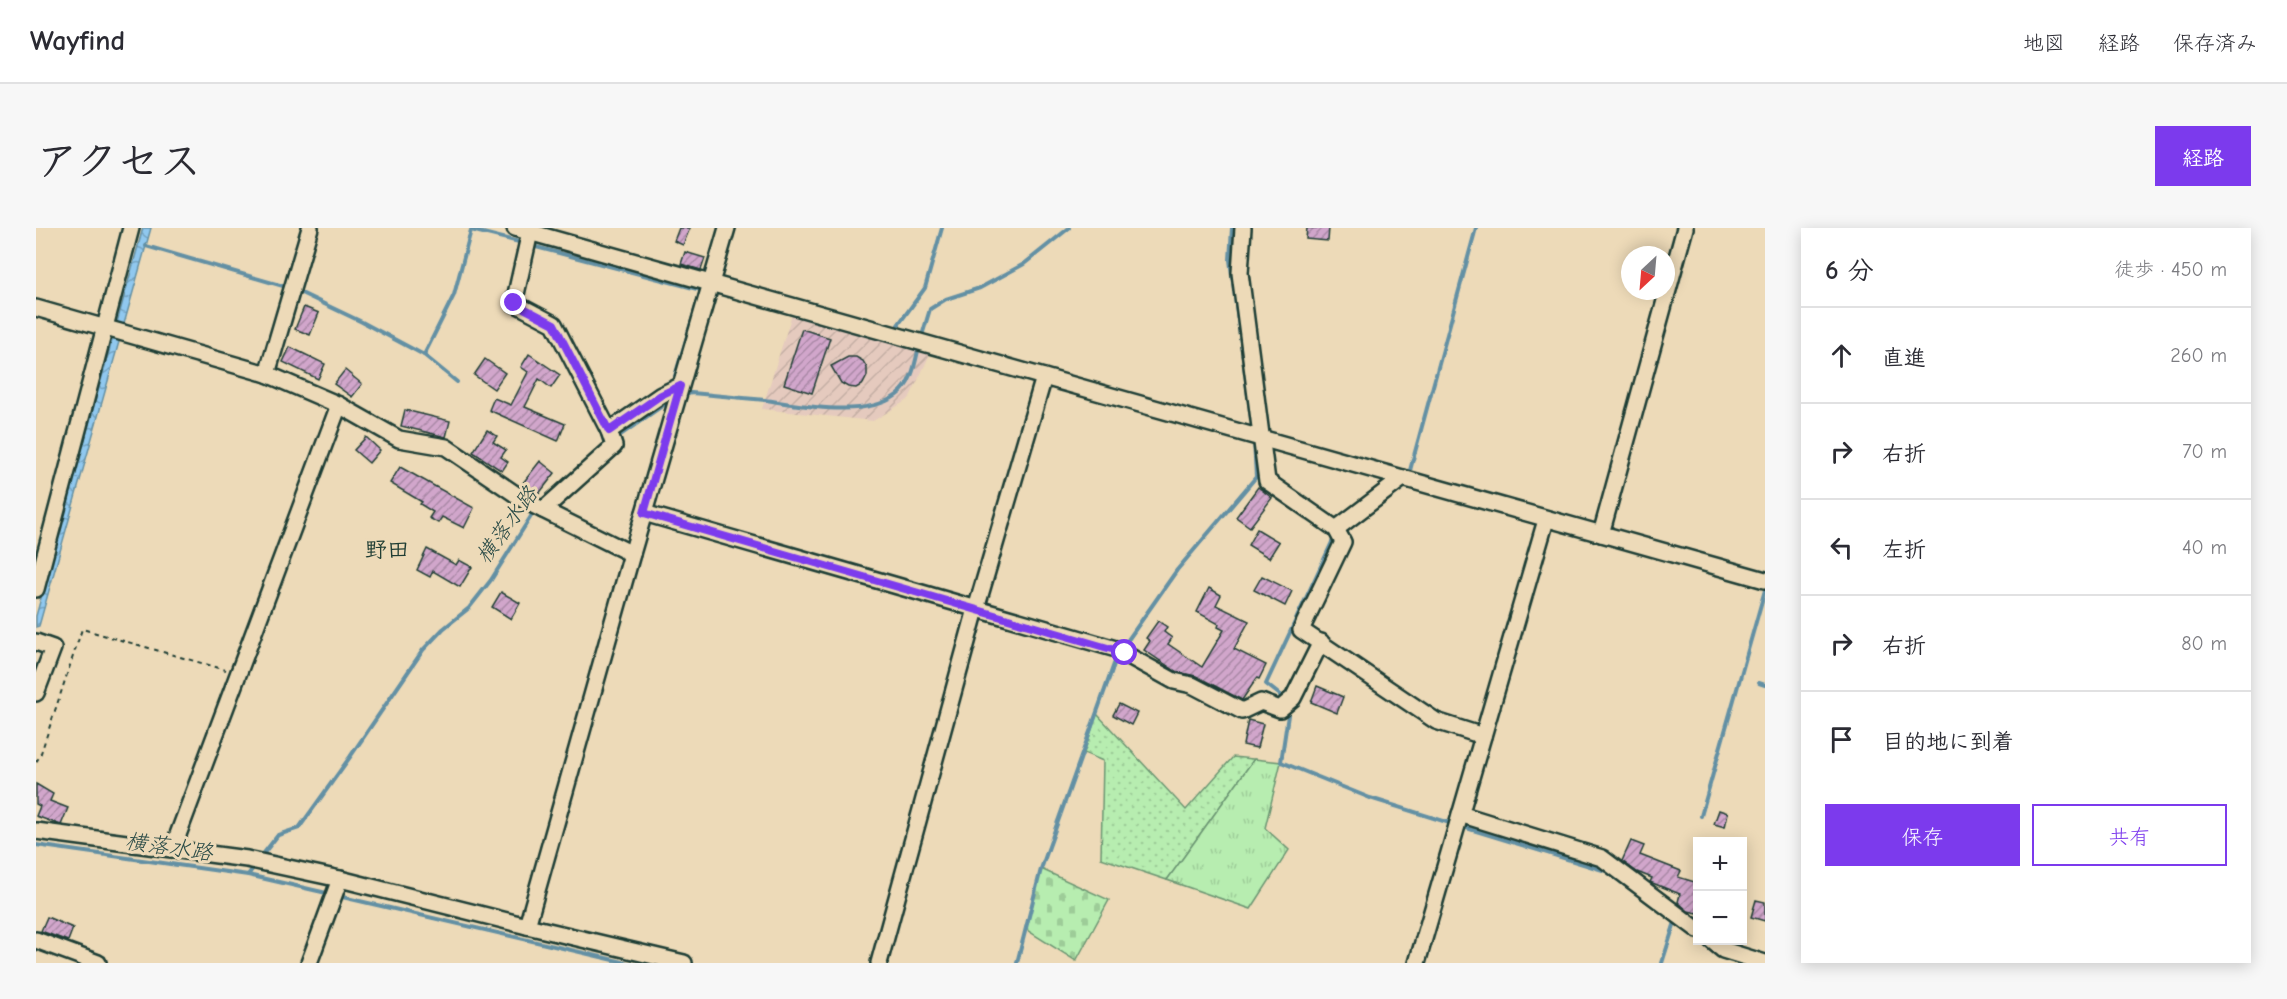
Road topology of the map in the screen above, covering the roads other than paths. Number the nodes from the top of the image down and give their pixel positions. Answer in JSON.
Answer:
{"nodes":[{"id":1,"x":131,"y":228,"type":"edge"},
{"id":2,"x":310,"y":228,"type":"edge"},
{"id":3,"x":727,"y":228,"type":"edge"},
{"id":4,"x":1243,"y":228,"type":"edge"},
{"id":5,"x":1685,"y":228,"type":"edge"},
{"id":6,"x":523,"y":230,"type":"edge"},
{"id":7,"x":711,"y":284,"type":"junction"},
{"id":8,"x":36,"y":308,"type":"edge"},
{"id":9,"x":104,"y":328,"type":"junction"},
{"id":10,"x":267,"y":374,"type":"junction"},
{"id":11,"x":1044,"y":377,"type":"junction"},
{"id":12,"x":680,"y":386,"type":"junction"},
{"id":13,"x":339,"y":405,"type":"junction"},
{"id":14,"x":609,"y":431,"type":"junction"},
{"id":15,"x":1262,"y":437,"type":"junction"},
{"id":16,"x":1410,"y":480,"type":"junction"},
{"id":17,"x":543,"y":510,"type":"junction"},
{"id":18,"x":644,"y":513,"type":"junction"},
{"id":19,"x":1546,"y":520,"type":"junction"},
{"id":20,"x":1336,"y":529,"type":"junction"},
{"id":21,"x":1601,"y":534,"type":"junction"},
{"id":22,"x":632,"y":554,"type":"junction"},
{"id":23,"x":1765,"y":580,"type":"edge"},
{"id":24,"x":36,"y":589,"type":"edge"},
{"id":25,"x":976,"y":609,"type":"junction"},
{"id":26,"x":36,"y":642,"type":"edge"},
{"id":27,"x":1321,"y":642,"type":"junction"},
{"id":28,"x":36,"y":693,"type":"edge"},
{"id":29,"x":1483,"y":736,"type":"junction"},
{"id":30,"x":1460,"y":814,"type":"junction"},
{"id":31,"x":36,"y":831,"type":"edge"},
{"id":32,"x":173,"y":848,"type":"junction"},
{"id":33,"x":340,"y":879,"type":"junction"},
{"id":34,"x":527,"y":926,"type":"junction"},
{"id":35,"x":1693,"y":926,"type":"edge"},
{"id":36,"x":36,"y":940,"type":"edge"},
{"id":37,"x":1717,"y":945,"type":"edge"},
{"id":38,"x":662,"y":961,"type":"edge"},
{"id":39,"x":98,"y":963,"type":"edge"},
{"id":40,"x":309,"y":963,"type":"edge"},
{"id":41,"x":684,"y":963,"type":"edge"},
{"id":42,"x":879,"y":963,"type":"edge"},
{"id":43,"x":1417,"y":963,"type":"edge"},
{"id":44,"x":1765,"y":963,"type":"edge"}],
"edges":[{"from":1,"to":9,"type":"street"},
{"from":2,"to":10,"type":"street"},
{"from":3,"to":7,"type":"street"},
{"from":4,"to":15,"type":"street"},
{"from":5,"to":21,"type":"street"},
{"from":6,"to":7,"type":"street"},
{"from":6,"to":14,"type":"street"},
{"from":7,"to":11,"type":"street"},
{"from":7,"to":12,"type":"street"},
{"from":8,"to":9,"type":"street"},
{"from":9,"to":10,"type":"street"},
{"from":9,"to":24,"type":"street"},
{"from":10,"to":13,"type":"street"},
{"from":11,"to":15,"type":"street"},
{"from":11,"to":25,"type":"street"},
{"from":12,"to":14,"type":"street"},
{"from":12,"to":18,"type":"street"},
{"from":13,"to":17,"type":"street"},
{"from":13,"to":32,"type":"street"},
{"from":14,"to":17,"type":"street"},
{"from":15,"to":16,"type":"street"},
{"from":15,"to":20,"type":"street"},
{"from":16,"to":19,"type":"street"},
{"from":16,"to":20,"type":"street"},
{"from":17,"to":22,"type":"street"},
{"from":18,"to":22,"type":"street"},
{"from":18,"to":25,"type":"street"},
{"from":19,"to":21,"type":"street"},
{"from":19,"to":29,"type":"street"},
{"from":20,"to":27,"type":"street"},
{"from":21,"to":23,"type":"street"},
{"from":22,"to":34,"type":"street"},
{"from":25,"to":27,"type":"street"},
{"from":25,"to":42,"type":"street"},
{"from":26,"to":28,"type":"street"},
{"from":27,"to":29,"type":"street"},
{"from":29,"to":30,"type":"street"},
{"from":30,"to":35,"type":"street"},
{"from":30,"to":43,"type":"street"},
{"from":31,"to":32,"type":"street"},
{"from":32,"to":33,"type":"street"},
{"from":33,"to":34,"type":"street"},
{"from":33,"to":40,"type":"street"},
{"from":34,"to":38,"type":"street"},
{"from":36,"to":39,"type":"street"},
{"from":37,"to":44,"type":"street"},
{"from":38,"to":41,"type":"street"}]}
